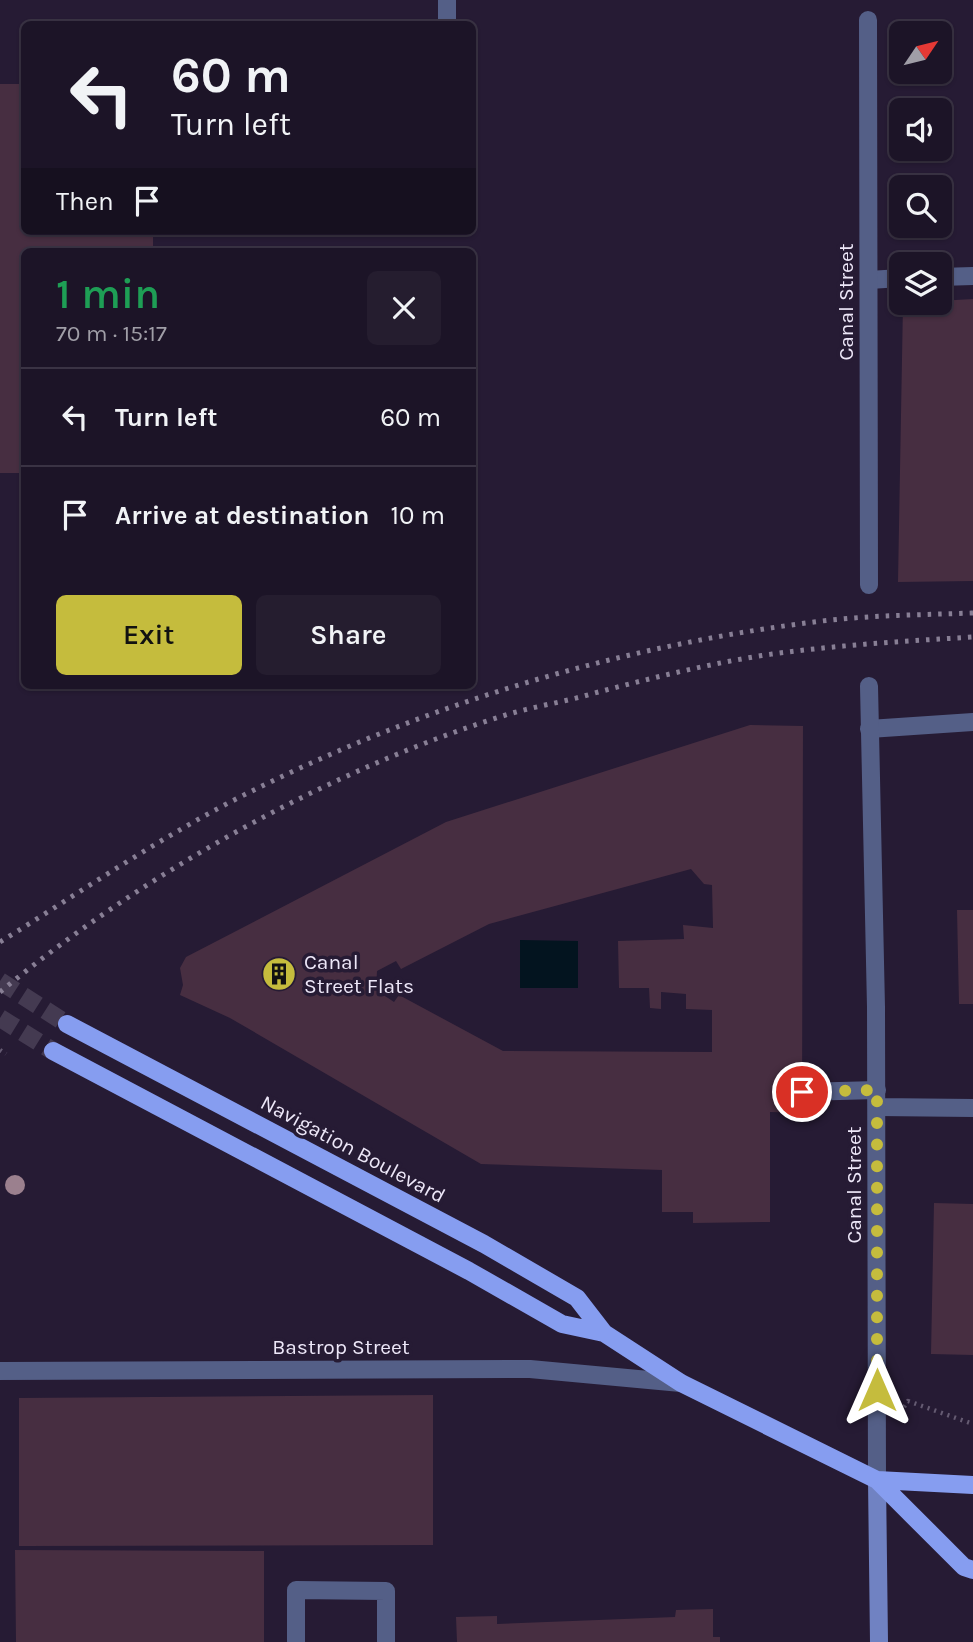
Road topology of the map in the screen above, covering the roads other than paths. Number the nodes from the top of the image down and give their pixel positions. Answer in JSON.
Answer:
{"nodes":[{"id":1,"x":447,"y":0,"type":"edge"},
{"id":2,"x":868,"y":20,"type":"dead end"},
{"id":3,"x":447,"y":21,"type":"edge"},
{"id":4,"x":973,"y":276,"type":"edge"},
{"id":5,"x":952,"y":277,"type":"edge"},
{"id":6,"x":889,"y":279,"type":"edge"},
{"id":7,"x":869,"y":280,"type":"junction"},
{"id":8,"x":869,"y":584,"type":"dead end"},
{"id":9,"x":869,"y":685,"type":"dead end"},
{"id":10,"x":973,"y":722,"type":"edge"},
{"id":11,"x":869,"y":729,"type":"junction"},
{"id":12,"x":67,"y":1024,"type":"tunnel mouth"},
{"id":13,"x":53,"y":1051,"type":"tunnel mouth"},
{"id":14,"x":802,"y":1092,"type":"dead end"},
{"id":15,"x":877,"y":1099,"type":"junction"},
{"id":16,"x":973,"y":1108,"type":"edge"},
{"id":17,"x":604,"y":1333,"type":"junction"},
{"id":18,"x":0,"y":1371,"type":"edge"},
{"id":19,"x":681,"y":1383,"type":"junction"},
{"id":20,"x":877,"y":1480,"type":"junction"},
{"id":21,"x":973,"y":1485,"type":"edge"},
{"id":22,"x":973,"y":1570,"type":"edge"},
{"id":23,"x":296,"y":1642,"type":"edge"},
{"id":24,"x":386,"y":1642,"type":"edge"},
{"id":25,"x":879,"y":1642,"type":"edge"}],
"edges":[{"from":1,"to":3,"type":"street"},
{"from":2,"to":7,"type":"street","name":"Canal Street"},
{"from":4,"to":5,"type":"street"},
{"from":6,"to":7,"type":"street"},
{"from":7,"to":8,"type":"street","name":"Canal Street"},
{"from":9,"to":11,"type":"street","name":"Canal Street"},
{"from":10,"to":11,"type":"street"},
{"from":11,"to":15,"type":"street","name":"Canal Street"},
{"from":12,"to":17,"type":"main road","name":"Navigation Boulevard"},
{"from":13,"to":17,"type":"main road","name":"Navigation Boulevard"},
{"from":14,"to":15,"type":"street"},
{"from":15,"to":16,"type":"street"},
{"from":15,"to":20,"type":"street","name":"Canal Street"},
{"from":17,"to":19,"type":"main road","name":"Navigation Boulevard"},
{"from":18,"to":19,"type":"street","name":"Bastrop Street"},
{"from":19,"to":20,"type":"main road","name":"Navigation Boulevard"},
{"from":20,"to":21,"type":"main road","name":"Navigation Boulevard"},
{"from":20,"to":22,"type":"main road","name":"Navigation Boulevard"},
{"from":20,"to":25,"type":"street","name":"Canal Street"},
{"from":23,"to":24,"type":"street"}]}
